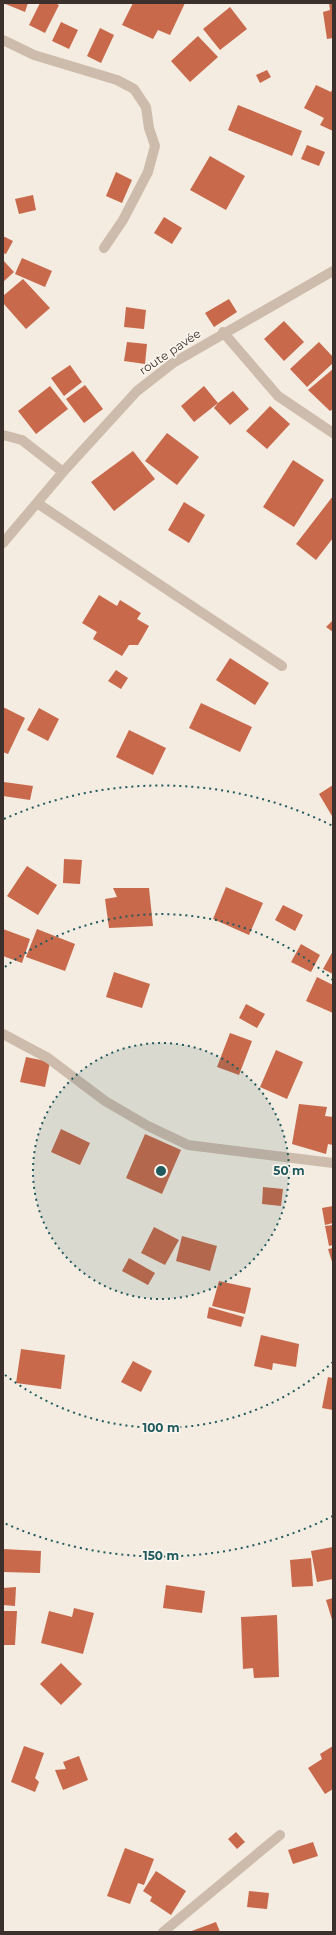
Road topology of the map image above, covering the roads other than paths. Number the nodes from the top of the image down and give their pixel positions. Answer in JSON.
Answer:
{"nodes":[{"id":1,"x":3,"y":40,"type":"edge"},
{"id":2,"x":104,"y":248,"type":"dead end"},
{"id":3,"x":333,"y":271,"type":"edge"},
{"id":4,"x":223,"y":332,"type":"junction"},
{"id":5,"x":333,"y":433,"type":"edge"},
{"id":6,"x":3,"y":434,"type":"edge"},
{"id":7,"x":63,"y":472,"type":"junction"},
{"id":8,"x":37,"y":503,"type":"junction"},
{"id":9,"x":3,"y":543,"type":"edge"},
{"id":10,"x":282,"y":666,"type":"dead end"},
{"id":11,"x":3,"y":1034,"type":"edge"},
{"id":12,"x":333,"y":1163,"type":"edge"},
{"id":13,"x":280,"y":1835,"type":"dead end"},
{"id":14,"x":163,"y":1932,"type":"edge"}],
"edges":[{"from":1,"to":2,"type":"street"},
{"from":3,"to":4,"type":"street","name":"route pavée"},
{"from":4,"to":5,"type":"street"},
{"from":4,"to":7,"type":"street","name":"route pavée"},
{"from":6,"to":7,"type":"street"},
{"from":7,"to":8,"type":"street","name":"route pavée"},
{"from":8,"to":9,"type":"street","name":"route pavée"},
{"from":8,"to":10,"type":"street"},
{"from":11,"to":12,"type":"street"},
{"from":13,"to":14,"type":"street"}]}
